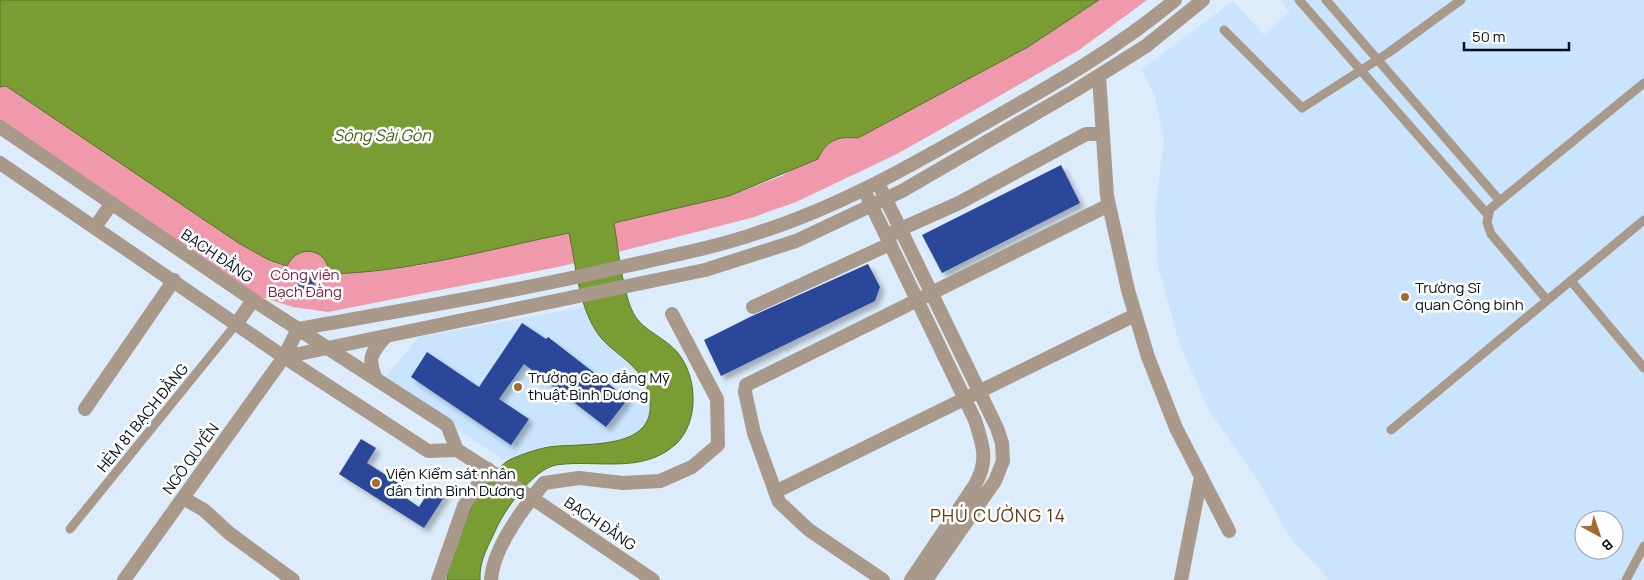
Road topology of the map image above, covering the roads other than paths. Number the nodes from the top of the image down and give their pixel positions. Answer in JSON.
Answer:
{"nodes":[{"id":1,"x":1175,"y":0,"type":"edge"},
{"id":2,"x":1202,"y":0,"type":"edge"},
{"id":3,"x":1299,"y":0,"type":"edge"},
{"id":4,"x":1326,"y":0,"type":"edge"},
{"id":5,"x":1461,"y":0,"type":"edge"},
{"id":6,"x":1224,"y":30,"type":"dead end"},
{"id":7,"x":1378,"y":59,"type":"junction"},
{"id":8,"x":1361,"y":70,"type":"junction"},
{"id":9,"x":1099,"y":76,"type":"junction"},
{"id":10,"x":1644,"y":83,"type":"edge"},
{"id":11,"x":0,"y":127,"type":"edge"},
{"id":12,"x":1103,"y":134,"type":"junction"},
{"id":13,"x":0,"y":163,"type":"edge"},
{"id":14,"x":878,"y":183,"type":"junction"},
{"id":15,"x":864,"y":190,"type":"junction"},
{"id":16,"x":886,"y":199,"type":"junction"},
{"id":17,"x":1500,"y":200,"type":"junction"},
{"id":18,"x":112,"y":203,"type":"junction"},
{"id":19,"x":871,"y":206,"type":"junction"},
{"id":20,"x":1109,"y":206,"type":"junction"},
{"id":21,"x":1488,"y":215,"type":"junction"},
{"id":22,"x":1644,"y":220,"type":"edge"},
{"id":23,"x":96,"y":227,"type":"junction"},
{"id":24,"x":900,"y":229,"type":"junction"},
{"id":25,"x":890,"y":244,"type":"junction"},
{"id":26,"x":174,"y":280,"type":"junction"},
{"id":27,"x":1571,"y":281,"type":"junction"},
{"id":28,"x":932,"y":293,"type":"junction"},
{"id":29,"x":253,"y":300,"type":"junction"},
{"id":30,"x":917,"y":300,"type":"junction"},
{"id":31,"x":1547,"y":300,"type":"junction"},
{"id":32,"x":753,"y":307,"type":"dead end"},
{"id":33,"x":672,"y":314,"type":"dead end"},
{"id":34,"x":1135,"y":315,"type":"junction"},
{"id":35,"x":237,"y":324,"type":"junction"},
{"id":36,"x":298,"y":329,"type":"junction"},
{"id":37,"x":386,"y":336,"type":"junction"},
{"id":38,"x":326,"y":347,"type":"junction"},
{"id":39,"x":284,"y":357,"type":"junction"},
{"id":40,"x":1644,"y":368,"type":"edge"},
{"id":41,"x":376,"y":379,"type":"junction"},
{"id":42,"x":980,"y":393,"type":"junction"},
{"id":43,"x":966,"y":400,"type":"junction"},
{"id":44,"x":85,"y":409,"type":"dead end"},
{"id":45,"x":1391,"y":430,"type":"dead end"},
{"id":46,"x":457,"y":450,"type":"junction"},
{"id":47,"x":488,"y":469,"type":"junction"},
{"id":48,"x":1201,"y":477,"type":"junction"},
{"id":49,"x":775,"y":492,"type":"junction"},
{"id":50,"x":530,"y":497,"type":"junction"},
{"id":51,"x":183,"y":498,"type":"junction"},
{"id":52,"x":70,"y":529,"type":"dead end"},
{"id":53,"x":1229,"y":531,"type":"dead end"},
{"id":54,"x":1644,"y":546,"type":"edge"},
{"id":55,"x":124,"y":580,"type":"edge"},
{"id":56,"x":292,"y":580,"type":"edge"},
{"id":57,"x":438,"y":580,"type":"edge"},
{"id":58,"x":491,"y":580,"type":"edge"},
{"id":59,"x":653,"y":580,"type":"edge"},
{"id":60,"x":883,"y":580,"type":"edge"},
{"id":61,"x":910,"y":580,"type":"edge"},
{"id":62,"x":926,"y":580,"type":"edge"},
{"id":63,"x":1181,"y":580,"type":"edge"},
{"id":64,"x":1626,"y":580,"type":"edge"}],
"edges":[{"from":1,"to":14,"type":"street"},
{"from":2,"to":9,"type":"street"},
{"from":3,"to":8,"type":"lane"},
{"from":4,"to":7,"type":"lane"},
{"from":5,"to":7,"type":"lane"},
{"from":6,"to":8,"type":"lane"},
{"from":7,"to":8,"type":"lane"},
{"from":7,"to":17,"type":"lane"},
{"from":8,"to":21,"type":"lane"},
{"from":9,"to":12,"type":"street"},
{"from":9,"to":16,"type":"street"},
{"from":10,"to":17,"type":"lane"},
{"from":11,"to":18,"type":"street","name":"BẠCH ĐẰNG"},
{"from":12,"to":20,"type":"street"},
{"from":12,"to":24,"type":"street"},
{"from":13,"to":23,"type":"street"},
{"from":14,"to":15,"type":"street"},
{"from":14,"to":16,"type":"street"},
{"from":15,"to":19,"type":"street"},
{"from":15,"to":36,"type":"street"},
{"from":16,"to":19,"type":"street"},
{"from":16,"to":24,"type":"street"},
{"from":17,"to":21,"type":"lane"},
{"from":18,"to":23,"type":"street"},
{"from":18,"to":29,"type":"street","name":"BẠCH ĐẰNG"},
{"from":19,"to":25,"type":"street"},
{"from":19,"to":37,"type":"street"},
{"from":20,"to":28,"type":"street"},
{"from":20,"to":34,"type":"street"},
{"from":21,"to":31,"type":"lane"},
{"from":22,"to":27,"type":"lane"},
{"from":23,"to":26,"type":"street"},
{"from":24,"to":25,"type":"street"},
{"from":24,"to":28,"type":"street"},
{"from":25,"to":30,"type":"street"},
{"from":25,"to":32,"type":"street"},
{"from":26,"to":35,"type":"street"},
{"from":26,"to":44,"type":"street"},
{"from":27,"to":31,"type":"lane"},
{"from":27,"to":40,"type":"lane"},
{"from":28,"to":30,"type":"street"},
{"from":28,"to":42,"type":"street"},
{"from":29,"to":35,"type":"street"},
{"from":29,"to":36,"type":"street","name":"BẠCH ĐẰNG"},
{"from":30,"to":43,"type":"street"},
{"from":30,"to":49,"type":"street"},
{"from":31,"to":45,"type":"lane"},
{"from":33,"to":50,"type":"street"},
{"from":34,"to":42,"type":"street"},
{"from":34,"to":48,"type":"street"},
{"from":35,"to":39,"type":"street"},
{"from":35,"to":52,"type":"lane","name":"HẺM 81 BẠCH ĐẰNG"},
{"from":36,"to":38,"type":"street","name":"BẠCH ĐẰNG"},
{"from":36,"to":39,"type":"street","name":"NGÔ QUYỀN"},
{"from":37,"to":38,"type":"street"},
{"from":37,"to":41,"type":"street"},
{"from":38,"to":39,"type":"street"},
{"from":38,"to":41,"type":"street","name":"BẠCH ĐẰNG"},
{"from":39,"to":46,"type":"street"},
{"from":39,"to":51,"type":"street","name":"NGÔ QUYỀN"},
{"from":41,"to":46,"type":"street","name":"BẠCH ĐẰNG"},
{"from":42,"to":43,"type":"street"},
{"from":42,"to":62,"type":"street"},
{"from":43,"to":49,"type":"street"},
{"from":43,"to":61,"type":"street"},
{"from":46,"to":47,"type":"street"},
{"from":47,"to":50,"type":"street","name":"BẠCH ĐẰNG"},
{"from":47,"to":57,"type":"street"},
{"from":48,"to":53,"type":"street"},
{"from":48,"to":63,"type":"street"},
{"from":49,"to":60,"type":"street"},
{"from":50,"to":58,"type":"street"},
{"from":50,"to":59,"type":"street","name":"BẠCH ĐẰNG"},
{"from":51,"to":55,"type":"street","name":"NGÔ QUYỀN"},
{"from":51,"to":56,"type":"street"},
{"from":54,"to":64,"type":"lane"}]}
